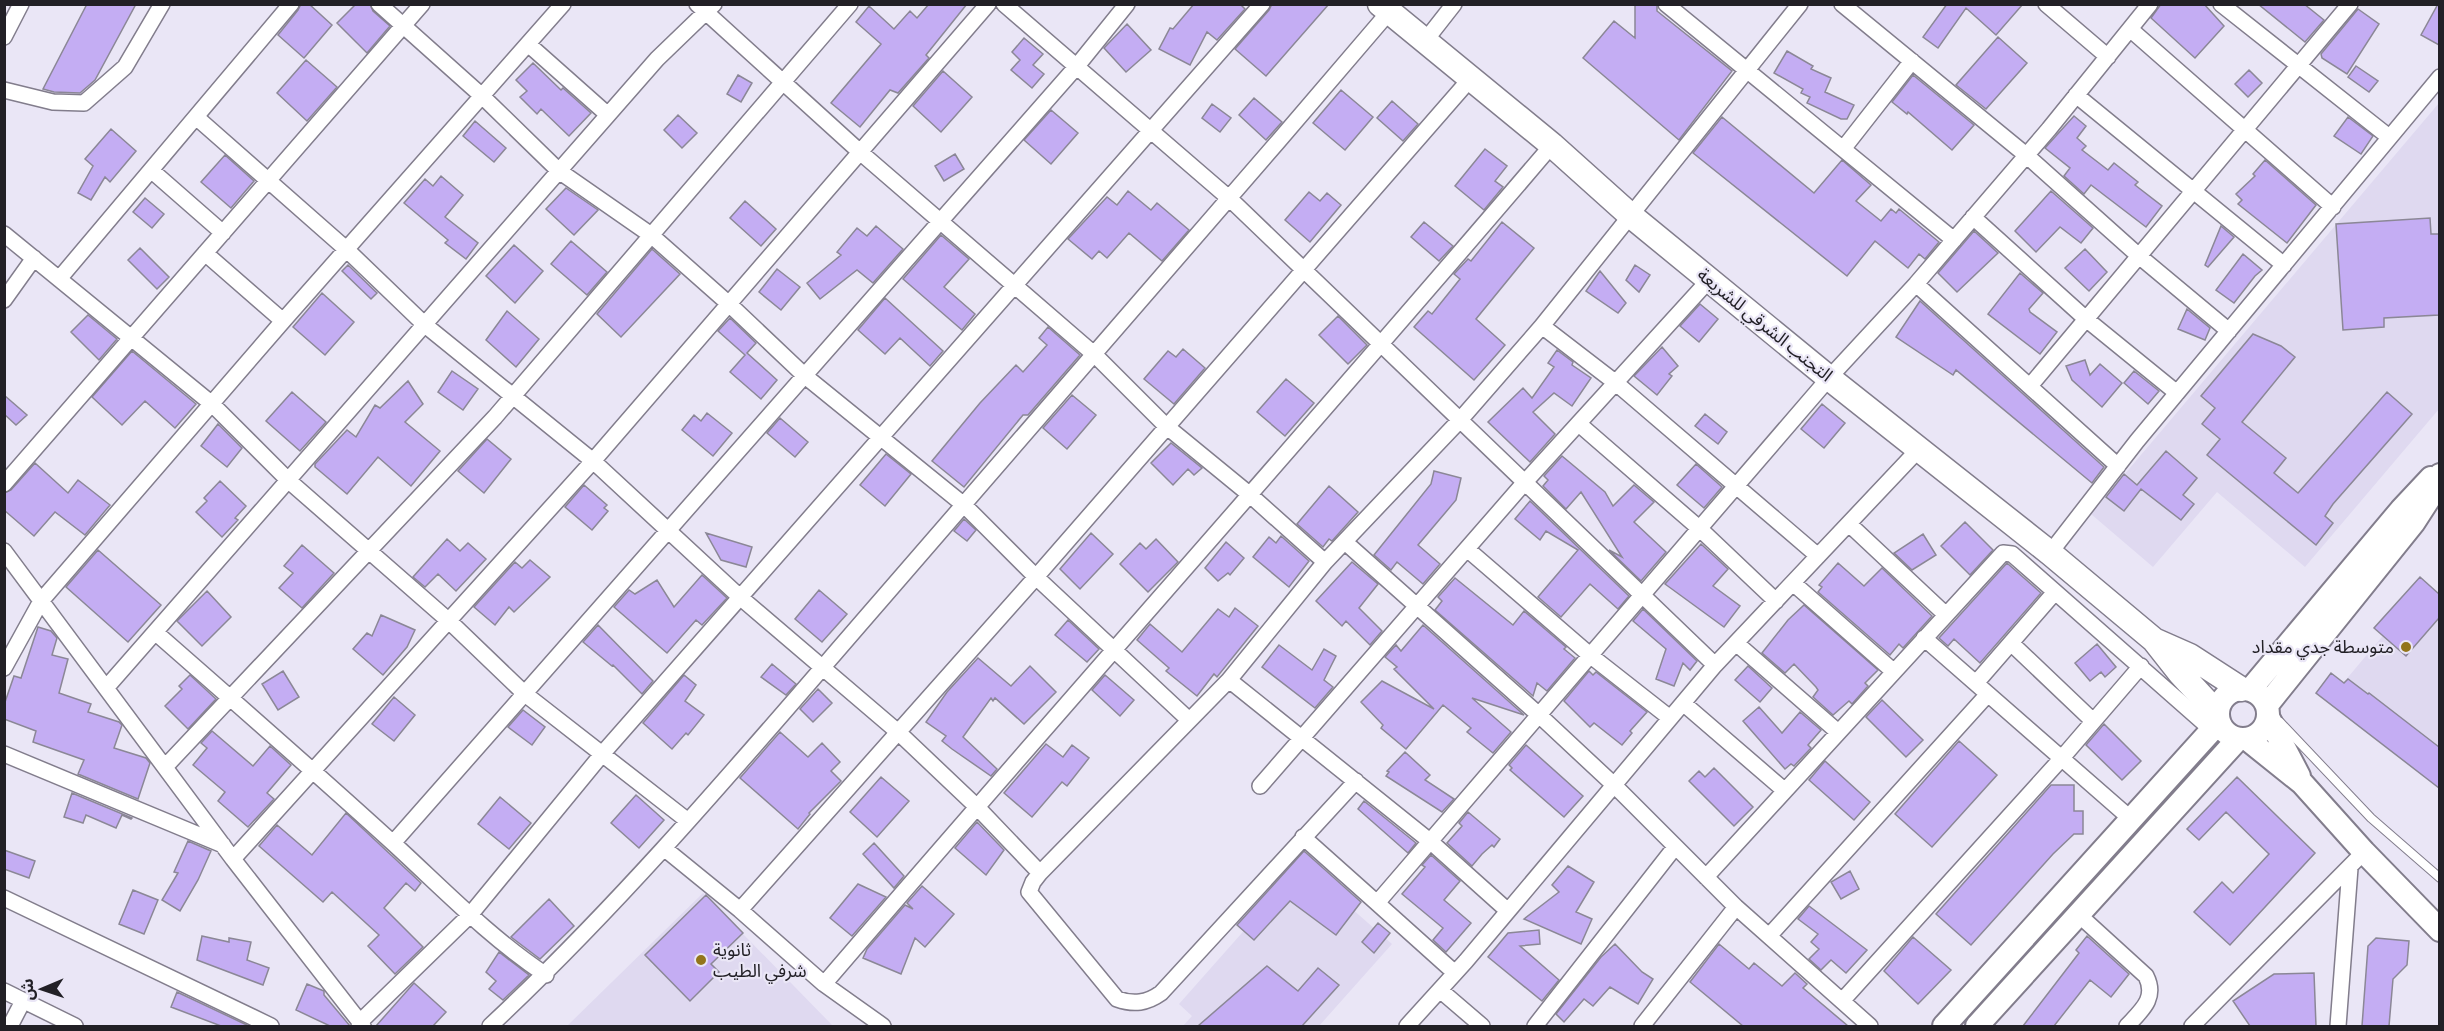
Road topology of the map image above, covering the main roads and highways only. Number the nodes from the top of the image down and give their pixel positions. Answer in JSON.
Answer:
{"nodes":[{"id":1,"x":1385,"y":8,"type":"edge"},
{"id":2,"x":2435,"y":483,"type":"edge"},
{"id":3,"x":2154,"y":640,"type":"junction"},
{"id":4,"x":2245,"y":689,"type":"junction"},
{"id":5,"x":2268,"y":710,"type":"junction"},
{"id":6,"x":2216,"y":722,"type":"junction"},
{"id":7,"x":2242,"y":739,"type":"junction"},
{"id":8,"x":2302,"y":783,"type":"junction"},
{"id":9,"x":2439,"y":930,"type":"edge"},
{"id":10,"x":1986,"y":1023,"type":"edge"},
{"id":11,"x":1944,"y":1026,"type":"edge"}],
"edges":[{"from":1,"to":3,"type":"main road","name":"التجنب الشرقي للشريعة"},
{"from":2,"to":4,"type":"main road"},
{"from":2,"to":5,"type":"main road"},
{"from":3,"to":4,"type":"main road","name":"التجنب الشرقي للشريعة"},
{"from":3,"to":6,"type":"main road","name":"التجنب الشرقي للشريعة"},
{"from":4,"to":5,"type":"main road"},
{"from":4,"to":6,"type":"main road"},
{"from":5,"to":7,"type":"main road"},
{"from":5,"to":8,"type":"main road"},
{"from":6,"to":7,"type":"main road"},
{"from":6,"to":11,"type":"main road"},
{"from":7,"to":8,"type":"main road"},
{"from":7,"to":10,"type":"main road"},
{"from":8,"to":9,"type":"main road"}]}
